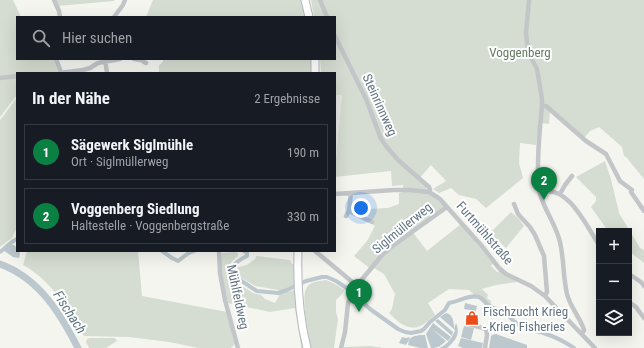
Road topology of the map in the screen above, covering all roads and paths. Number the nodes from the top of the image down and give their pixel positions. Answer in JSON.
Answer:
{"nodes":[{"id":1,"x":54,"y":0,"type":"edge"},
{"id":2,"x":125,"y":0,"type":"edge"},
{"id":3,"x":305,"y":0,"type":"edge"},
{"id":4,"x":320,"y":0,"type":"edge"},
{"id":5,"x":529,"y":0,"type":"edge"},
{"id":6,"x":60,"y":16,"type":"edge"},
{"id":7,"x":115,"y":16,"type":"edge"},
{"id":8,"x":309,"y":16,"type":"edge"},
{"id":9,"x":327,"y":16,"type":"edge"},
{"id":10,"x":336,"y":38,"type":"edge"},
{"id":11,"x":56,"y":60,"type":"edge"},
{"id":12,"x":106,"y":60,"type":"edge"},
{"id":13,"x":137,"y":60,"type":"edge"},
{"id":14,"x":315,"y":60,"type":"edge"},
{"id":15,"x":146,"y":63,"type":"dead end"},
{"id":16,"x":60,"y":72,"type":"edge"},
{"id":17,"x":73,"y":72,"type":"edge"},
{"id":18,"x":107,"y":72,"type":"edge"},
{"id":19,"x":316,"y":72,"type":"edge"},
{"id":20,"x":16,"y":76,"type":"edge"},
{"id":21,"x":0,"y":78,"type":"edge"},
{"id":22,"x":542,"y":106,"type":"junction"},
{"id":23,"x":572,"y":176,"type":"dead end"},
{"id":24,"x":429,"y":192,"type":"junction"},
{"id":25,"x":351,"y":193,"type":"junction"},
{"id":26,"x":540,"y":193,"type":"junction"},
{"id":27,"x":336,"y":194,"type":"edge"},
{"id":28,"x":560,"y":194,"type":"junction"},
{"id":29,"x":514,"y":204,"type":"dead end"},
{"id":30,"x":447,"y":207,"type":"junction"},
{"id":31,"x":349,"y":211,"type":"junction"},
{"id":32,"x":644,"y":211,"type":"edge"},
{"id":33,"x":346,"y":216,"type":"dead end"},
{"id":34,"x":372,"y":222,"type":"dead end"},
{"id":35,"x":596,"y":240,"type":"edge"},
{"id":36,"x":219,"y":252,"type":"edge"},
{"id":37,"x":298,"y":252,"type":"edge"},
{"id":38,"x":316,"y":252,"type":"edge"},
{"id":39,"x":632,"y":276,"type":"edge"},
{"id":40,"x":356,"y":285,"type":"junction"},
{"id":41,"x":644,"y":286,"type":"edge"},
{"id":42,"x":545,"y":296,"type":"junction"},
{"id":43,"x":632,"y":305,"type":"edge"},
{"id":44,"x":644,"y":318,"type":"edge"},
{"id":45,"x":469,"y":324,"type":"dead end"},
{"id":46,"x":582,"y":334,"type":"junction"},
{"id":47,"x":238,"y":348,"type":"edge"},
{"id":48,"x":306,"y":348,"type":"edge"},
{"id":49,"x":340,"y":348,"type":"edge"},
{"id":50,"x":485,"y":348,"type":"edge"},
{"id":51,"x":595,"y":348,"type":"edge"}],
"edges":[{"from":1,"to":6,"type":"street"},
{"from":2,"to":7,"type":"street"},
{"from":3,"to":8,"type":"main road"},
{"from":4,"to":9,"type":"street"},
{"from":5,"to":22,"type":"street"},
{"from":10,"to":24,"type":"street","name":"Steinrinnweg"},
{"from":11,"to":16,"type":"street"},
{"from":12,"to":17,"type":"street"},
{"from":12,"to":18,"type":"street"},
{"from":13,"to":15,"type":"street"},
{"from":14,"to":19,"type":"main road"},
{"from":20,"to":21,"type":"street"},
{"from":22,"to":26,"type":"street"},
{"from":22,"to":32,"type":"street"},
{"from":23,"to":28,"type":"street"},
{"from":24,"to":25,"type":"street"},
{"from":24,"to":30,"type":"street","name":"Furtmühlstraße"},
{"from":25,"to":27,"type":"street"},
{"from":25,"to":31,"type":"street"},
{"from":26,"to":28,"type":"street"},
{"from":26,"to":46,"type":"street"},
{"from":28,"to":35,"type":"street"},
{"from":29,"to":42,"type":"street"},
{"from":30,"to":40,"type":"street","name":"Siglmüllerweg"},
{"from":30,"to":42,"type":"street","name":"Furtmühlstraße"},
{"from":31,"to":33,"type":"street"},
{"from":31,"to":34,"type":"street"},
{"from":36,"to":47,"type":"street","name":"Mühlfeldweg"},
{"from":37,"to":48,"type":"main road"},
{"from":38,"to":40,"type":"street"},
{"from":39,"to":41,"type":"street"},
{"from":40,"to":49,"type":"street","name":"Siglmüllerweg"},
{"from":42,"to":46,"type":"street","name":"Furtmühlstraße"},
{"from":43,"to":44,"type":"street"},
{"from":45,"to":50,"type":"street"},
{"from":46,"to":51,"type":"street","name":"Furtmühlstraße"}]}
